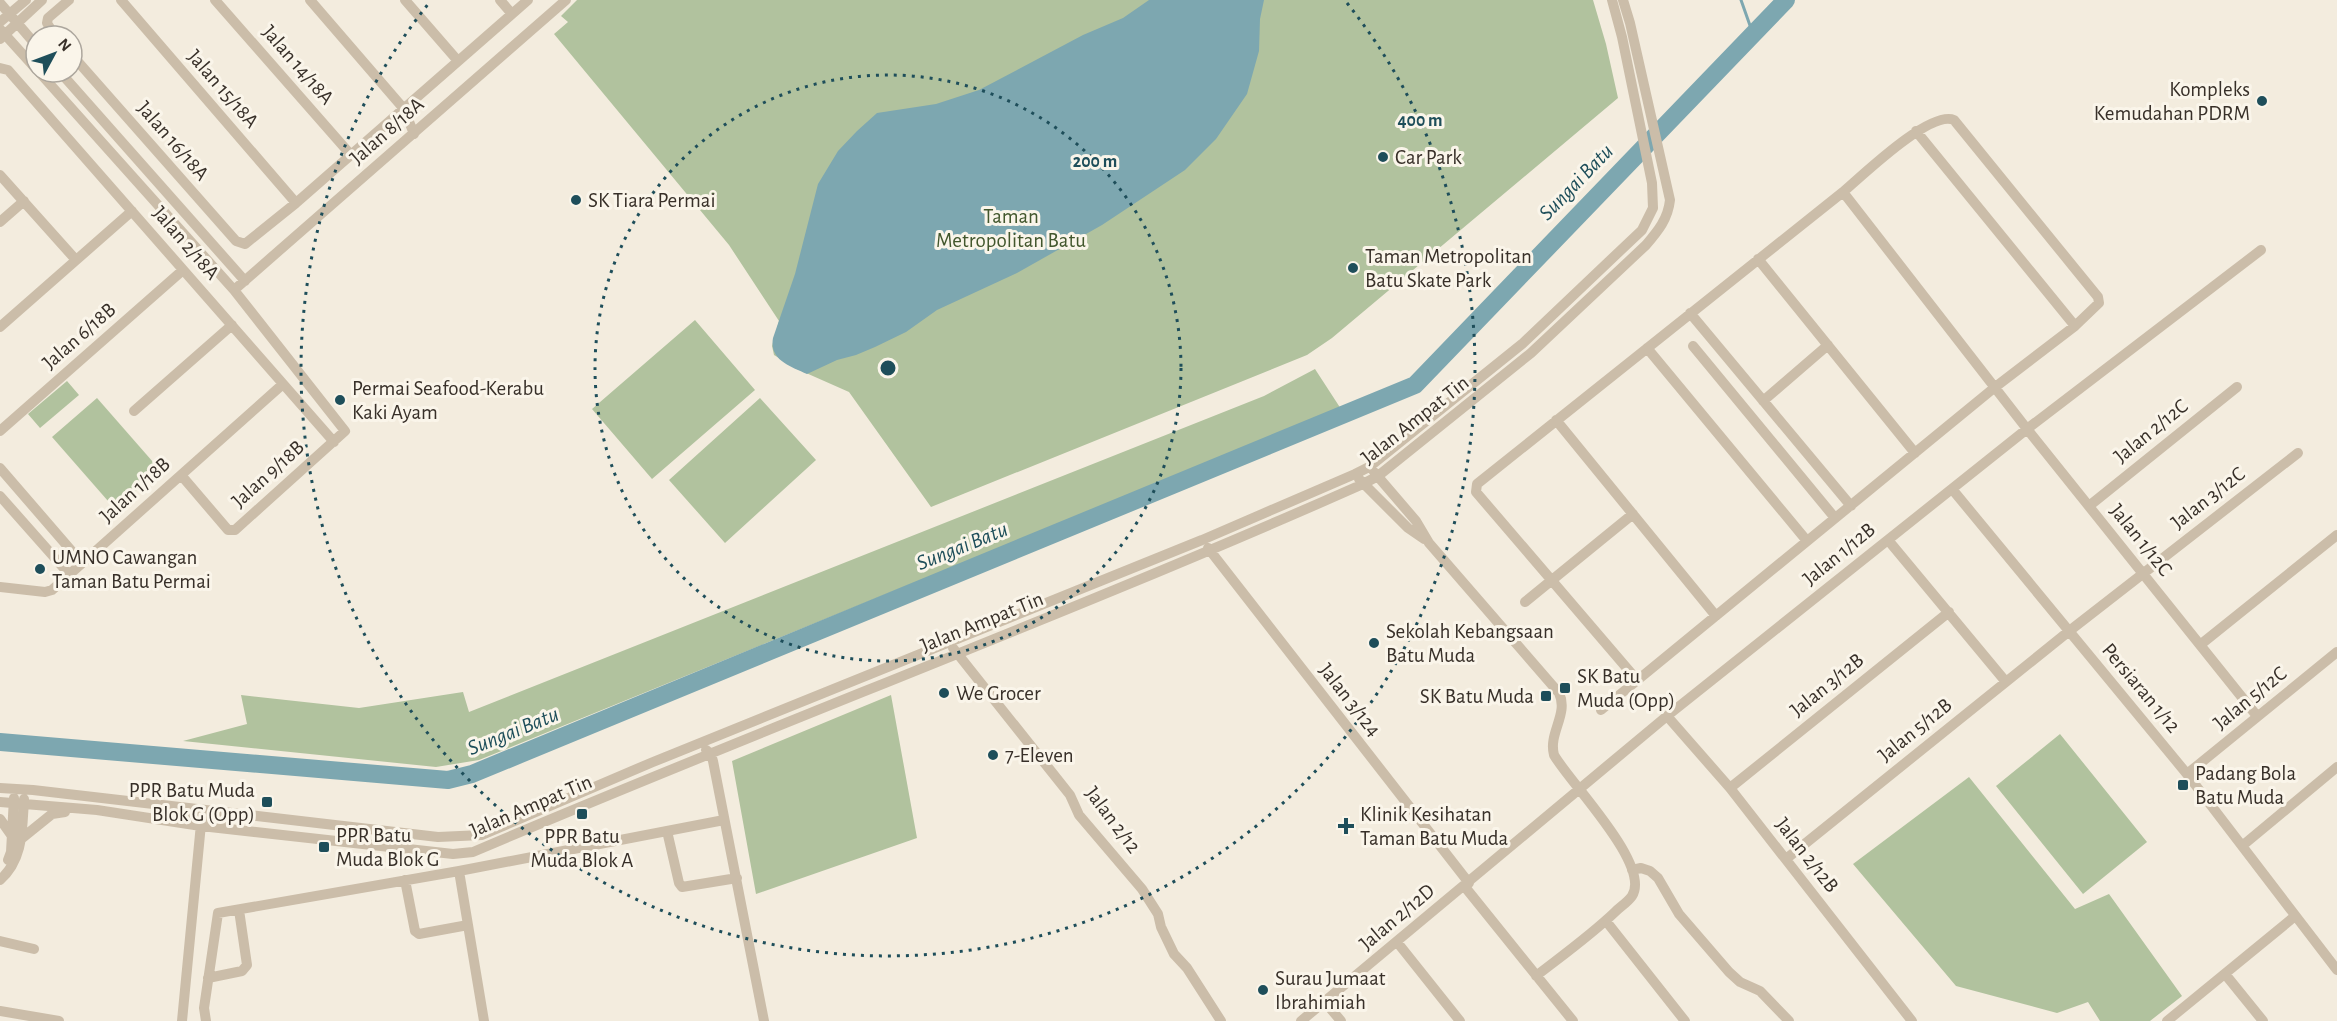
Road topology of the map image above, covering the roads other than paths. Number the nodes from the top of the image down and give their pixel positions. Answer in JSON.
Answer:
{"nodes":[{"id":1,"x":26,"y":0,"type":"edge"},
{"id":2,"x":42,"y":0,"type":"edge"},
{"id":3,"x":69,"y":0,"type":"edge"},
{"id":4,"x":121,"y":0,"type":"edge"},
{"id":5,"x":216,"y":0,"type":"edge"},
{"id":6,"x":310,"y":0,"type":"edge"},
{"id":7,"x":405,"y":0,"type":"edge"},
{"id":8,"x":500,"y":0,"type":"edge"},
{"id":9,"x":528,"y":0,"type":"edge"},
{"id":10,"x":566,"y":0,"type":"edge"},
{"id":11,"x":1612,"y":0,"type":"edge"},
{"id":12,"x":1623,"y":0,"type":"edge"},
{"id":13,"x":0,"y":3,"type":"edge"},
{"id":14,"x":512,"y":14,"type":"junction"},
{"id":15,"x":13,"y":19,"type":"junction"},
{"id":16,"x":0,"y":22,"type":"edge"},
{"id":17,"x":48,"y":24,"type":"edge"},
{"id":18,"x":24,"y":31,"type":"edge"},
{"id":19,"x":1,"y":34,"type":"edge"},
{"id":20,"x":24,"y":56,"type":"edge"},
{"id":21,"x":458,"y":61,"type":"junction"},
{"id":22,"x":4,"y":69,"type":"edge"},
{"id":23,"x":84,"y":69,"type":"edge"},
{"id":24,"x":50,"y":84,"type":"edge"},
{"id":25,"x":71,"y":84,"type":"edge"},
{"id":26,"x":404,"y":108,"type":"junction"},
{"id":27,"x":1916,"y":131,"type":"junction"},
{"id":28,"x":414,"y":134,"type":"junction"},
{"id":29,"x":351,"y":155,"type":"junction"},
{"id":30,"x":0,"y":175,"type":"edge"},
{"id":31,"x":1843,"y":192,"type":"junction"},
{"id":32,"x":24,"y":201,"type":"junction"},
{"id":33,"x":296,"y":203,"type":"junction"},
{"id":34,"x":132,"y":211,"type":"junction"},
{"id":35,"x":0,"y":222,"type":"edge"},
{"id":36,"x":2261,"y":250,"type":"dead end"},
{"id":37,"x":1758,"y":259,"type":"junction"},
{"id":38,"x":76,"y":260,"type":"junction"},
{"id":39,"x":183,"y":270,"type":"junction"},
{"id":40,"x":245,"y":281,"type":"junction"},
{"id":41,"x":234,"y":290,"type":"junction"},
{"id":42,"x":1690,"y":313,"type":"junction"},
{"id":43,"x":232,"y":325,"type":"junction"},
{"id":44,"x":2075,"y":326,"type":"junction"},
{"id":45,"x":0,"y":327,"type":"edge"},
{"id":46,"x":1828,"y":345,"type":"junction"},
{"id":47,"x":1693,"y":346,"type":"dead end"},
{"id":48,"x":1647,"y":348,"type":"junction"},
{"id":49,"x":283,"y":384,"type":"junction"},
{"id":50,"x":2237,"y":387,"type":"dead end"},
{"id":51,"x":1994,"y":388,"type":"junction"},
{"id":52,"x":1763,"y":401,"type":"junction"},
{"id":53,"x":134,"y":411,"type":"dead end"},
{"id":54,"x":1774,"y":415,"type":"junction"},
{"id":55,"x":1556,"y":420,"type":"junction"},
{"id":56,"x":1760,"y":427,"type":"junction"},
{"id":57,"x":2027,"y":429,"type":"junction"},
{"id":58,"x":0,"y":431,"type":"edge"},
{"id":59,"x":334,"y":442,"type":"junction"},
{"id":60,"x":1915,"y":453,"type":"junction"},
{"id":61,"x":2298,"y":453,"type":"dead end"},
{"id":62,"x":1370,"y":467,"type":"junction"},
{"id":63,"x":0,"y":468,"type":"edge"},
{"id":64,"x":1355,"y":474,"type":"junction"},
{"id":65,"x":181,"y":475,"type":"junction"},
{"id":66,"x":1377,"y":476,"type":"junction"},
{"id":67,"x":1363,"y":484,"type":"junction"},
{"id":68,"x":1952,"y":489,"type":"junction"},
{"id":69,"x":0,"y":496,"type":"edge"},
{"id":70,"x":1851,"y":506,"type":"junction"},
{"id":71,"x":2089,"y":506,"type":"junction"},
{"id":72,"x":1633,"y":514,"type":"junction"},
{"id":73,"x":1835,"y":518,"type":"junction"},
{"id":74,"x":2337,"y":535,"type":"edge"},
{"id":75,"x":1202,"y":540,"type":"junction"},
{"id":76,"x":1888,"y":540,"type":"junction"},
{"id":77,"x":1808,"y":541,"type":"junction"},
{"id":78,"x":1430,"y":543,"type":"junction"},
{"id":79,"x":1211,"y":552,"type":"junction"},
{"id":80,"x":82,"y":563,"type":"junction"},
{"id":81,"x":2143,"y":573,"type":"junction"},
{"id":82,"x":69,"y":574,"type":"junction"},
{"id":83,"x":1552,"y":580,"type":"junction"},
{"id":84,"x":0,"y":587,"type":"edge"},
{"id":85,"x":1525,"y":602,"type":"dead end"},
{"id":86,"x":1949,"y":612,"type":"junction"},
{"id":87,"x":1716,"y":616,"type":"junction"},
{"id":88,"x":2068,"y":632,"type":"junction"},
{"id":89,"x":949,"y":642,"type":"junction"},
{"id":90,"x":2200,"y":645,"type":"junction"},
{"id":91,"x":2337,"y":652,"type":"edge"},
{"id":92,"x":957,"y":653,"type":"junction"},
{"id":93,"x":1637,"y":680,"type":"junction"},
{"id":94,"x":2006,"y":682,"type":"junction"},
{"id":95,"x":1601,"y":710,"type":"dead end"},
{"id":96,"x":1667,"y":716,"type":"junction"},
{"id":97,"x":2258,"y":716,"type":"junction"},
{"id":98,"x":711,"y":754,"type":"junction"},
{"id":99,"x":653,"y":762,"type":"junction"},
{"id":100,"x":2337,"y":767,"type":"edge"},
{"id":101,"x":2187,"y":774,"type":"junction"},
{"id":102,"x":0,"y":788,"type":"edge"},
{"id":103,"x":1730,"y":788,"type":"junction"},
{"id":104,"x":20,"y":789,"type":"junction"},
{"id":105,"x":1579,"y":789,"type":"junction"},
{"id":106,"x":0,"y":802,"type":"edge"},
{"id":107,"x":19,"y":803,"type":"junction"},
{"id":108,"x":148,"y":803,"type":"junction"},
{"id":109,"x":113,"y":813,"type":"junction"},
{"id":110,"x":259,"y":815,"type":"junction"},
{"id":111,"x":0,"y":819,"type":"edge"},
{"id":112,"x":724,"y":820,"type":"junction"},
{"id":113,"x":201,"y":826,"type":"junction"},
{"id":114,"x":667,"y":831,"type":"junction"},
{"id":115,"x":16,"y":837,"type":"junction"},
{"id":116,"x":2242,"y":846,"type":"junction"},
{"id":117,"x":1786,"y":859,"type":"junction"},
{"id":118,"x":1632,"y":870,"type":"junction"},
{"id":119,"x":459,"y":871,"type":"junction"},
{"id":120,"x":0,"y":872,"type":"edge"},
{"id":121,"x":737,"y":878,"type":"junction"},
{"id":122,"x":0,"y":880,"type":"edge"},
{"id":123,"x":405,"y":880,"type":"junction"},
{"id":124,"x":1466,"y":886,"type":"junction"},
{"id":125,"x":239,"y":910,"type":"junction"},
{"id":126,"x":2294,"y":917,"type":"junction"},
{"id":127,"x":1606,"y":921,"type":"junction"},
{"id":128,"x":468,"y":925,"type":"junction"},
{"id":129,"x":0,"y":941,"type":"edge"},
{"id":130,"x":1397,"y":942,"type":"junction"},
{"id":131,"x":34,"y":949,"type":"dead end"},
{"id":132,"x":2337,"y":970,"type":"edge"},
{"id":133,"x":2225,"y":974,"type":"junction"},
{"id":134,"x":1536,"y":976,"type":"junction"},
{"id":135,"x":208,"y":978,"type":"junction"},
{"id":136,"x":1325,"y":1002,"type":"junction"},
{"id":137,"x":0,"y":1011,"type":"edge"},
{"id":138,"x":59,"y":1021,"type":"edge"},
{"id":139,"x":182,"y":1021,"type":"edge"},
{"id":140,"x":206,"y":1021,"type":"edge"},
{"id":141,"x":484,"y":1021,"type":"edge"},
{"id":142,"x":764,"y":1021,"type":"edge"},
{"id":143,"x":1221,"y":1021,"type":"edge"},
{"id":144,"x":1301,"y":1021,"type":"edge"},
{"id":145,"x":1341,"y":1021,"type":"edge"},
{"id":146,"x":1460,"y":1021,"type":"edge"},
{"id":147,"x":1573,"y":1021,"type":"edge"},
{"id":148,"x":1685,"y":1021,"type":"edge"},
{"id":149,"x":1789,"y":1021,"type":"edge"},
{"id":150,"x":1912,"y":1021,"type":"edge"},
{"id":151,"x":2167,"y":1021,"type":"edge"},
{"id":152,"x":2262,"y":1021,"type":"edge"}],
"edges":[{"from":1,"to":15,"type":"street"},
{"from":2,"to":15,"type":"street"},
{"from":3,"to":17,"type":"street"},
{"from":4,"to":33,"type":"street","name":"Jalan 15/18A"},
{"from":5,"to":29,"type":"street","name":"Jalan 14/18A"},
{"from":6,"to":26,"type":"street"},
{"from":7,"to":21,"type":"street"},
{"from":8,"to":14,"type":"street"},
{"from":9,"to":14,"type":"street"},
{"from":10,"to":28,"type":"street","name":"Jalan 8/18A"},
{"from":11,"to":62,"type":"street","name":"Jalan Ampat Tin"},
{"from":12,"to":66,"type":"street","name":"Jalan Ampat Tin"},
{"from":13,"to":15,"type":"street"},
{"from":14,"to":21,"type":"street"},
{"from":15,"to":16,"type":"street"},
{"from":15,"to":18,"type":"street"},
{"from":15,"to":19,"type":"street"},
{"from":19,"to":20,"type":"street","name":"Jalan 2/18A"},
{"from":21,"to":26,"type":"street"},
{"from":22,"to":34,"type":"street","name":"Jalan 2/18A"},
{"from":23,"to":33,"type":"street","name":"Jalan 16/18A"},
{"from":24,"to":41,"type":"street","name":"Jalan 2/18A"},
{"from":25,"to":40,"type":"street","name":"Jalan 2/18A"},
{"from":26,"to":28,"type":"street"},
{"from":26,"to":29,"type":"street"},
{"from":27,"to":31,"type":"street"},
{"from":27,"to":44,"type":"street"},
{"from":27,"to":44,"type":"street"},
{"from":28,"to":40,"type":"street","name":"Jalan 8/18A"},
{"from":29,"to":33,"type":"street"},
{"from":30,"to":32,"type":"street"},
{"from":31,"to":37,"type":"street"},
{"from":31,"to":51,"type":"street","name":"Jalan 1/12C"},
{"from":32,"to":35,"type":"street"},
{"from":32,"to":38,"type":"street"},
{"from":34,"to":38,"type":"street"},
{"from":34,"to":39,"type":"street","name":"Jalan 2/18A"},
{"from":36,"to":57,"type":"street","name":"Jalan 1/12B"},
{"from":37,"to":42,"type":"street"},
{"from":37,"to":46,"type":"street"},
{"from":38,"to":45,"type":"street"},
{"from":39,"to":43,"type":"street","name":"Jalan 2/18A"},
{"from":39,"to":58,"type":"street","name":"Jalan 6/18B"},
{"from":40,"to":41,"type":"street","name":"Jalan 8/18A"},
{"from":41,"to":59,"type":"street","name":"Jalan 2/18A"},
{"from":42,"to":48,"type":"street"},
{"from":42,"to":52,"type":"street"},
{"from":43,"to":49,"type":"street","name":"Jalan 2/18A"},
{"from":43,"to":53,"type":"street"},
{"from":44,"to":51,"type":"street"},
{"from":46,"to":52,"type":"street"},
{"from":46,"to":60,"type":"street"},
{"from":47,"to":56,"type":"street"},
{"from":48,"to":55,"type":"street"},
{"from":48,"to":77,"type":"street"},
{"from":49,"to":59,"type":"street","name":"Jalan 2/18A"},
{"from":49,"to":65,"type":"street","name":"Jalan 1/18B"},
{"from":50,"to":71,"type":"street","name":"Jalan 2/12C"},
{"from":51,"to":57,"type":"street","name":"Jalan 1/12C"},
{"from":51,"to":60,"type":"street"},
{"from":52,"to":54,"type":"street"},
{"from":54,"to":56,"type":"street"},
{"from":54,"to":70,"type":"street"},
{"from":55,"to":72,"type":"street"},
{"from":55,"to":83,"type":"street"},
{"from":56,"to":73,"type":"street"},
{"from":57,"to":68,"type":"street","name":"Jalan 1/12B"},
{"from":57,"to":71,"type":"street","name":"Jalan 1/12C"},
{"from":59,"to":65,"type":"street","name":"Jalan 9/18B"},
{"from":60,"to":70,"type":"street"},
{"from":61,"to":81,"type":"street","name":"Jalan 3/12C"},
{"from":62,"to":64,"type":"street","name":"Jalan Ampat Tin"},
{"from":62,"to":66,"type":"street"},
{"from":63,"to":80,"type":"street"},
{"from":64,"to":67,"type":"street"},
{"from":64,"to":75,"type":"street","name":"Jalan Ampat Tin"},
{"from":65,"to":80,"type":"street","name":"Jalan 1/18B"},
{"from":66,"to":67,"type":"street","name":"Jalan Ampat Tin"},
{"from":66,"to":78,"type":"street"},
{"from":67,"to":78,"type":"street"},
{"from":67,"to":79,"type":"street","name":"Jalan Ampat Tin"},
{"from":68,"to":76,"type":"street","name":"Jalan 1/12B"},
{"from":68,"to":88,"type":"street","name":"Persiaran 1/12"},
{"from":69,"to":82,"type":"street"},
{"from":70,"to":73,"type":"street"},
{"from":71,"to":81,"type":"street","name":"Jalan 1/12C"},
{"from":72,"to":83,"type":"street"},
{"from":72,"to":87,"type":"street"},
{"from":73,"to":77,"type":"street"},
{"from":74,"to":90,"type":"street"},
{"from":75,"to":79,"type":"street","name":"Jalan 3/124"},
{"from":75,"to":89,"type":"street","name":"Jalan Ampat Tin"},
{"from":76,"to":86,"type":"street"},
{"from":76,"to":96,"type":"street","name":"Jalan 1/12B"},
{"from":77,"to":87,"type":"street"},
{"from":78,"to":105,"type":"street"},
{"from":79,"to":92,"type":"street","name":"Jalan Ampat Tin"},
{"from":79,"to":124,"type":"street","name":"Jalan 3/124"},
{"from":80,"to":82,"type":"street","name":"Jalan 1/18B"},
{"from":81,"to":88,"type":"street","name":"Jalan 3/12C"},
{"from":81,"to":90,"type":"street","name":"Jalan 1/12C"},
{"from":82,"to":84,"type":"street","name":"Jalan 1/18B"},
{"from":83,"to":85,"type":"street"},
{"from":83,"to":93,"type":"street"},
{"from":86,"to":94,"type":"street"},
{"from":86,"to":103,"type":"street","name":"Jalan 3/12B"},
{"from":87,"to":93,"type":"street"},
{"from":88,"to":94,"type":"street","name":"Jalan 5/12B"},
{"from":88,"to":101,"type":"street","name":"Persiaran 1/12"},
{"from":89,"to":92,"type":"street","name":"Jalan 2/12"},
{"from":89,"to":99,"type":"street","name":"Jalan Ampat Tin"},
{"from":90,"to":97,"type":"street","name":"Jalan 1/12C"},
{"from":91,"to":97,"type":"street","name":"Jalan 5/12C"},
{"from":92,"to":98,"type":"street","name":"Jalan Ampat Tin"},
{"from":92,"to":143,"type":"street","name":"Jalan 2/12"},
{"from":93,"to":95,"type":"street"},
{"from":94,"to":117,"type":"street","name":"Jalan 5/12B"},
{"from":96,"to":103,"type":"street","name":"Jalan 2/12B"},
{"from":96,"to":105,"type":"street","name":"Jalan 1/12B"},
{"from":97,"to":101,"type":"street","name":"Jalan 5/12C"},
{"from":98,"to":99,"type":"street"},
{"from":98,"to":112,"type":"street"},
{"from":98,"to":113,"type":"street","name":"Jalan Ampat Tin"},
{"from":99,"to":110,"type":"street","name":"Jalan Ampat Tin"},
{"from":100,"to":116,"type":"street"},
{"from":101,"to":116,"type":"street","name":"Persiaran 1/12"},
{"from":102,"to":104,"type":"street","name":"Jalan Ampat Tin"},
{"from":103,"to":117,"type":"street","name":"Jalan 2/12B"},
{"from":104,"to":107,"type":"street"},
{"from":104,"to":108,"type":"street","name":"Jalan Ampat Tin"},
{"from":105,"to":118,"type":"street"},
{"from":105,"to":124,"type":"street","name":"Jalan 1/12B"},
{"from":106,"to":107,"type":"street","name":"Jalan Ampat Tin"},
{"from":107,"to":109,"type":"street","name":"Jalan Ampat Tin"},
{"from":107,"to":115,"type":"street"},
{"from":108,"to":110,"type":"street","name":"Jalan Ampat Tin"},
{"from":108,"to":113,"type":"street"},
{"from":109,"to":113,"type":"street","name":"Jalan Ampat Tin"},
{"from":109,"to":115,"type":"street"},
{"from":110,"to":113,"type":"street"},
{"from":111,"to":115,"type":"street"},
{"from":112,"to":114,"type":"street"},
{"from":112,"to":121,"type":"street"},
{"from":113,"to":139,"type":"street"},
{"from":114,"to":119,"type":"street"},
{"from":114,"to":121,"type":"street"},
{"from":115,"to":120,"type":"street"},
{"from":115,"to":122,"type":"street"},
{"from":116,"to":126,"type":"street","name":"Persiaran 1/12"},
{"from":117,"to":150,"type":"street","name":"Jalan 2/12B"},
{"from":118,"to":127,"type":"street"},
{"from":118,"to":149,"type":"street"},
{"from":119,"to":123,"type":"street"},
{"from":119,"to":128,"type":"street"},
{"from":121,"to":142,"type":"street"},
{"from":123,"to":125,"type":"street"},
{"from":123,"to":128,"type":"street"},
{"from":124,"to":130,"type":"street","name":"Jalan 2/12D"},
{"from":124,"to":134,"type":"street","name":"Jalan 3/124"},
{"from":125,"to":135,"type":"street"},
{"from":125,"to":135,"type":"street"},
{"from":126,"to":132,"type":"street","name":"Persiaran 1/12"},
{"from":126,"to":133,"type":"street"},
{"from":127,"to":134,"type":"street"},
{"from":127,"to":148,"type":"street"},
{"from":128,"to":141,"type":"street"},
{"from":129,"to":131,"type":"street"},
{"from":130,"to":136,"type":"street","name":"Jalan 2/12D"},
{"from":130,"to":146,"type":"street"},
{"from":133,"to":151,"type":"street"},
{"from":133,"to":152,"type":"street"},
{"from":134,"to":147,"type":"street","name":"Jalan 3/124"},
{"from":135,"to":140,"type":"street"},
{"from":136,"to":144,"type":"street","name":"Jalan 2/12D"},
{"from":136,"to":145,"type":"street"},
{"from":137,"to":138,"type":"street"}]}
